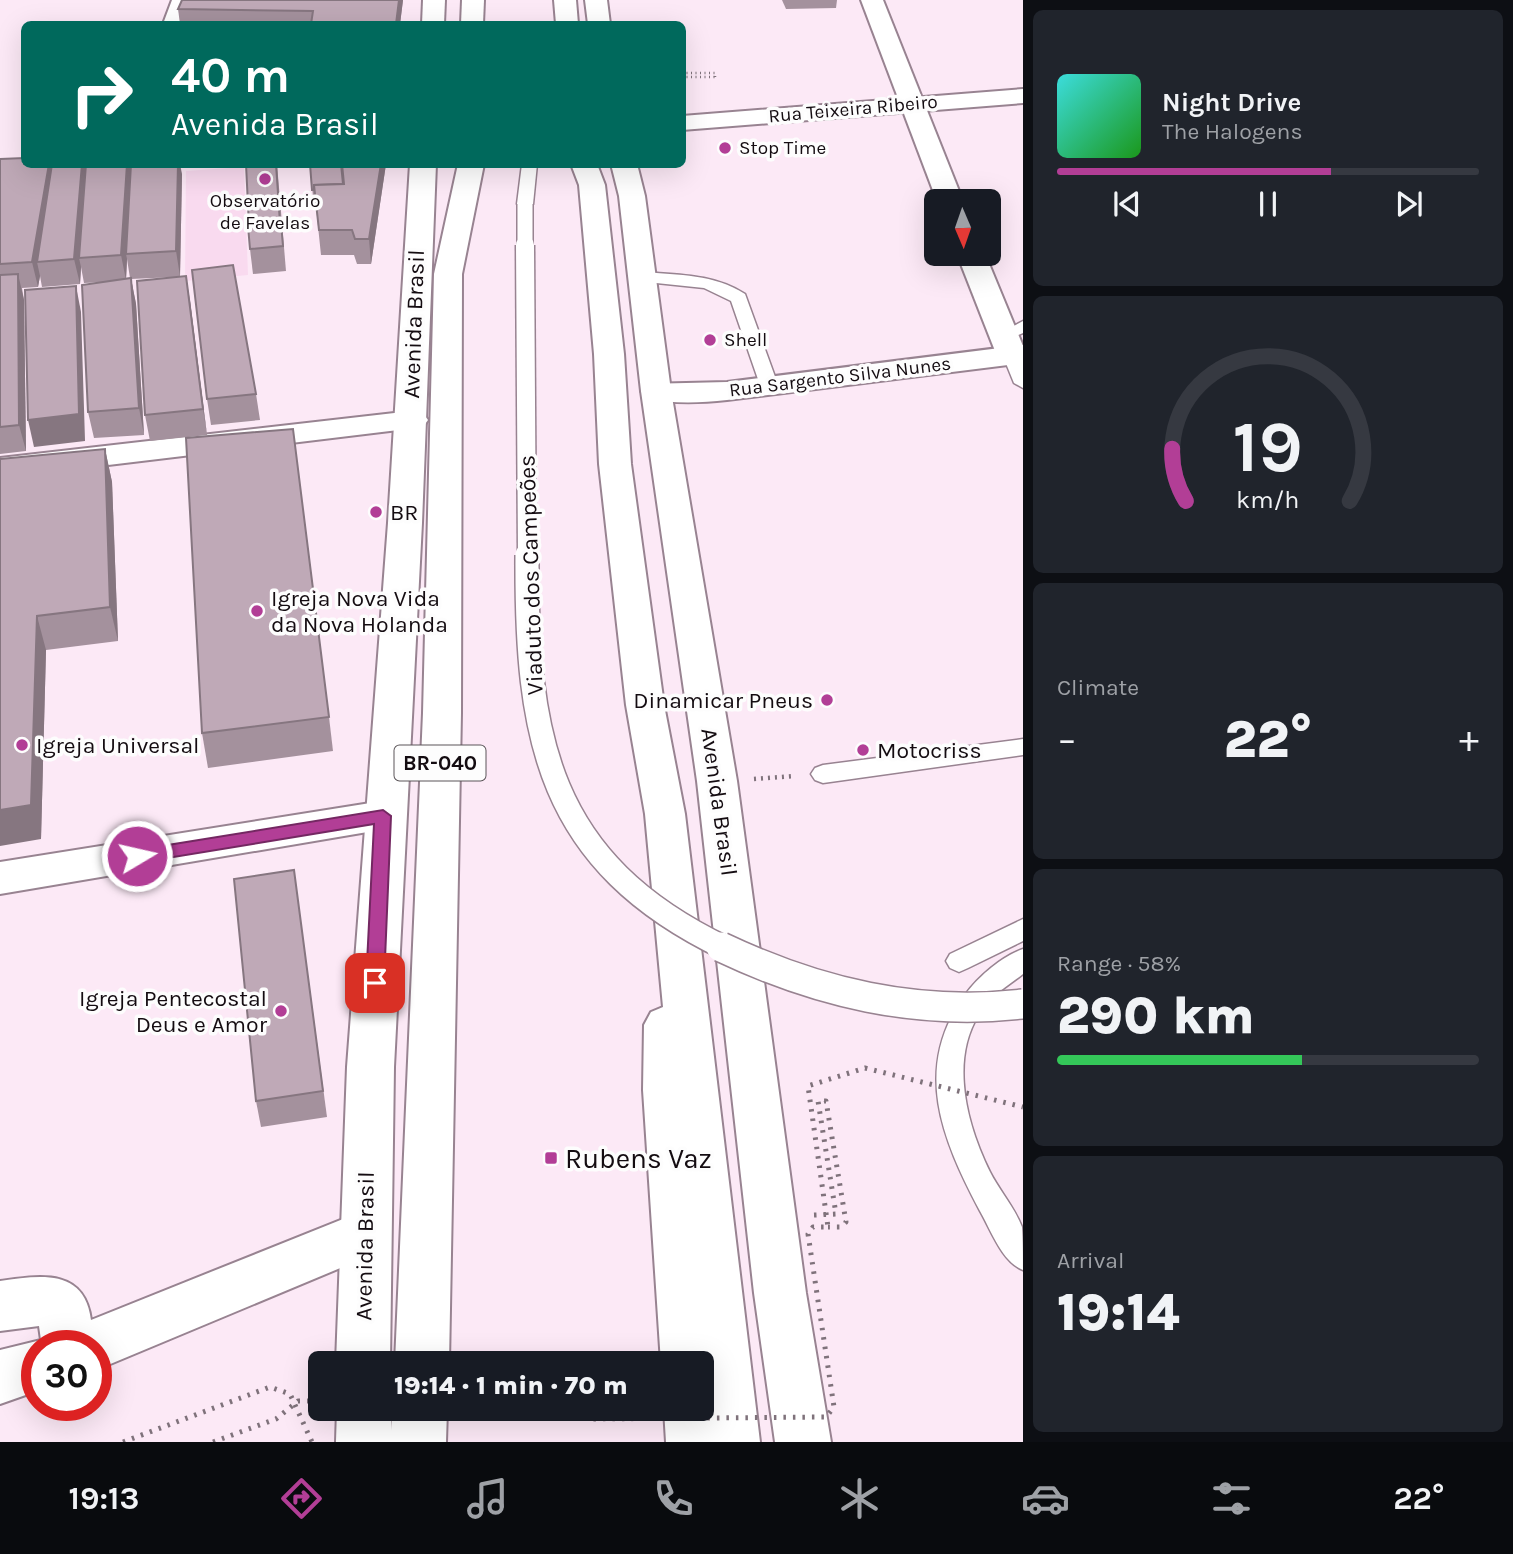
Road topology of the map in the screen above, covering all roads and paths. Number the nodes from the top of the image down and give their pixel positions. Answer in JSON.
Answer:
{"nodes":[{"id":1,"x":183,"y":0,"type":"edge"},
{"id":2,"x":434,"y":0,"type":"edge"},
{"id":3,"x":473,"y":0,"type":"edge"},
{"id":4,"x":565,"y":0,"type":"edge"},
{"id":5,"x":596,"y":0,"type":"edge"},
{"id":6,"x":872,"y":0,"type":"edge"},
{"id":7,"x":175,"y":21,"type":"edge"},
{"id":8,"x":433,"y":21,"type":"edge"},
{"id":9,"x":472,"y":21,"type":"edge"},
{"id":10,"x":567,"y":21,"type":"edge"},
{"id":11,"x":599,"y":21,"type":"edge"},
{"id":12,"x":686,"y":75,"type":"edge"},
{"id":13,"x":715,"y":77,"type":"dead end"},
{"id":14,"x":1023,"y":96,"type":"edge"},
{"id":15,"x":911,"y":104,"type":"junction"},
{"id":16,"x":686,"y":123,"type":"edge"},
{"id":17,"x":423,"y":168,"type":"edge"},
{"id":18,"x":470,"y":168,"type":"edge"},
{"id":19,"x":518,"y":168,"type":"edge"},
{"id":20,"x":529,"y":168,"type":"edge"},
{"id":21,"x":585,"y":168,"type":"edge"},
{"id":22,"x":625,"y":168,"type":"edge"},
{"id":23,"x":945,"y":189,"type":"edge"},
{"id":24,"x":525,"y":197,"type":"junction"},
{"id":25,"x":977,"y":266,"type":"edge"},
{"id":26,"x":643,"y":277,"type":"junction"},
{"id":27,"x":1017,"y":351,"type":"edge"},
{"id":28,"x":769,"y":385,"type":"junction"},
{"id":29,"x":656,"y":391,"type":"junction"},
{"id":30,"x":412,"y":419,"type":"junction"},
{"id":31,"x":0,"y":468,"type":"edge"},
{"id":32,"x":1023,"y":747,"type":"edge"},
{"id":33,"x":823,"y":774,"type":"joint"},
{"id":34,"x":717,"y":781,"type":"junction"},
{"id":35,"x":383,"y":816,"type":"junction"},
{"id":36,"x":0,"y":878,"type":"edge"},
{"id":37,"x":1023,"y":929,"type":"edge"},
{"id":38,"x":682,"y":958,"type":"junction"},
{"id":39,"x":1023,"y":960,"type":"edge"},
{"id":40,"x":959,"y":961,"type":"dead end"},
{"id":41,"x":1023,"y":1004,"type":"edge"},
{"id":42,"x":1023,"y":1107,"type":"edge"},
{"id":43,"x":836,"y":1214,"type":"dead end"},
{"id":44,"x":828,"y":1227,"type":"junction"},
{"id":45,"x":363,"y":1234,"type":"junction"},
{"id":46,"x":1023,"y":1256,"type":"edge"},
{"id":47,"x":0,"y":1306,"type":"edge"},
{"id":48,"x":66,"y":1330,"type":"edge"},
{"id":49,"x":112,"y":1337,"type":"edge"},
{"id":50,"x":363,"y":1351,"type":"edge"},
{"id":51,"x":422,"y":1351,"type":"edge"},
{"id":52,"x":687,"y":1351,"type":"edge"},
{"id":53,"x":21,"y":1370,"type":"edge"},
{"id":54,"x":0,"y":1377,"type":"edge"},
{"id":55,"x":308,"y":1401,"type":"edge"},
{"id":56,"x":714,"y":1418,"type":"edge"},
{"id":57,"x":419,"y":1421,"type":"edge"},
{"id":58,"x":692,"y":1421,"type":"edge"},
{"id":59,"x":352,"y":1435,"type":"edge"},
{"id":60,"x":123,"y":1442,"type":"edge"},
{"id":61,"x":213,"y":1442,"type":"edge"},
{"id":62,"x":418,"y":1442,"type":"edge"},
{"id":63,"x":694,"y":1442,"type":"edge"},
{"id":64,"x":732,"y":1442,"type":"edge"},
{"id":65,"x":803,"y":1442,"type":"edge"}],
"edges":[{"from":1,"to":7,"type":"main road"},
{"from":2,"to":8,"type":"main road"},
{"from":3,"to":9,"type":"main road"},
{"from":4,"to":10,"type":"main road"},
{"from":5,"to":11,"type":"main road"},
{"from":6,"to":15,"type":"main road"},
{"from":12,"to":13,"type":"path"},
{"from":14,"to":15,"type":"main road","name":"Rua Teixeira Ribeiro"},
{"from":15,"to":16,"type":"main road","name":"Rua Teixeira Ribeiro"},
{"from":15,"to":23,"type":"main road"},
{"from":17,"to":30,"type":"main road","name":"Avenida Brasil"},
{"from":18,"to":51,"type":"main road","name":"Avenida Brasil","number":"BR-040"},
{"from":19,"to":24,"type":"lane"},
{"from":20,"to":24,"type":"lane"},
{"from":21,"to":38,"type":"main road"},
{"from":22,"to":26,"type":"main road","name":"Avenida Brasil"},
{"from":24,"to":41,"type":"lane","name":"Viaduto dos Campeões","bridge":true},
{"from":25,"to":27,"type":"main road"},
{"from":26,"to":28,"type":"lane"},
{"from":26,"to":29,"type":"main road","name":"Avenida Brasil"},
{"from":27,"to":28,"type":"main road","name":"Rua Sargento Silva Nunes"},
{"from":28,"to":29,"type":"main road","name":"Rua Sargento Silva Nunes"},
{"from":29,"to":34,"type":"main road","name":"Avenida Brasil"},
{"from":30,"to":31,"type":"main road"},
{"from":30,"to":35,"type":"main road","name":"Avenida Brasil"},
{"from":32,"to":33,"type":"lane"},
{"from":33,"to":34,"type":"path"},
{"from":34,"to":65,"type":"main road","name":"Avenida Brasil"},
{"from":35,"to":36,"type":"main road"},
{"from":35,"to":45,"type":"main road","name":"Avenida Brasil"},
{"from":37,"to":40,"type":"lane"},
{"from":38,"to":52,"type":"main road"},
{"from":38,"to":64,"type":"main road"},
{"from":39,"to":46,"type":"lane"},
{"from":42,"to":44,"type":"path","bridge":true},
{"from":43,"to":44,"type":"path"},
{"from":44,"to":56,"type":"path","bridge":true},
{"from":45,"to":49,"type":"main road"},
{"from":45,"to":50,"type":"main road","name":"Avenida Brasil"},
{"from":47,"to":48,"type":"main road"},
{"from":53,"to":54,"type":"main road"},
{"from":55,"to":61,"type":"path","bridge":true},
{"from":57,"to":62,"type":"main road"},
{"from":58,"to":63,"type":"main road"},
{"from":59,"to":60,"type":"path"}]}
